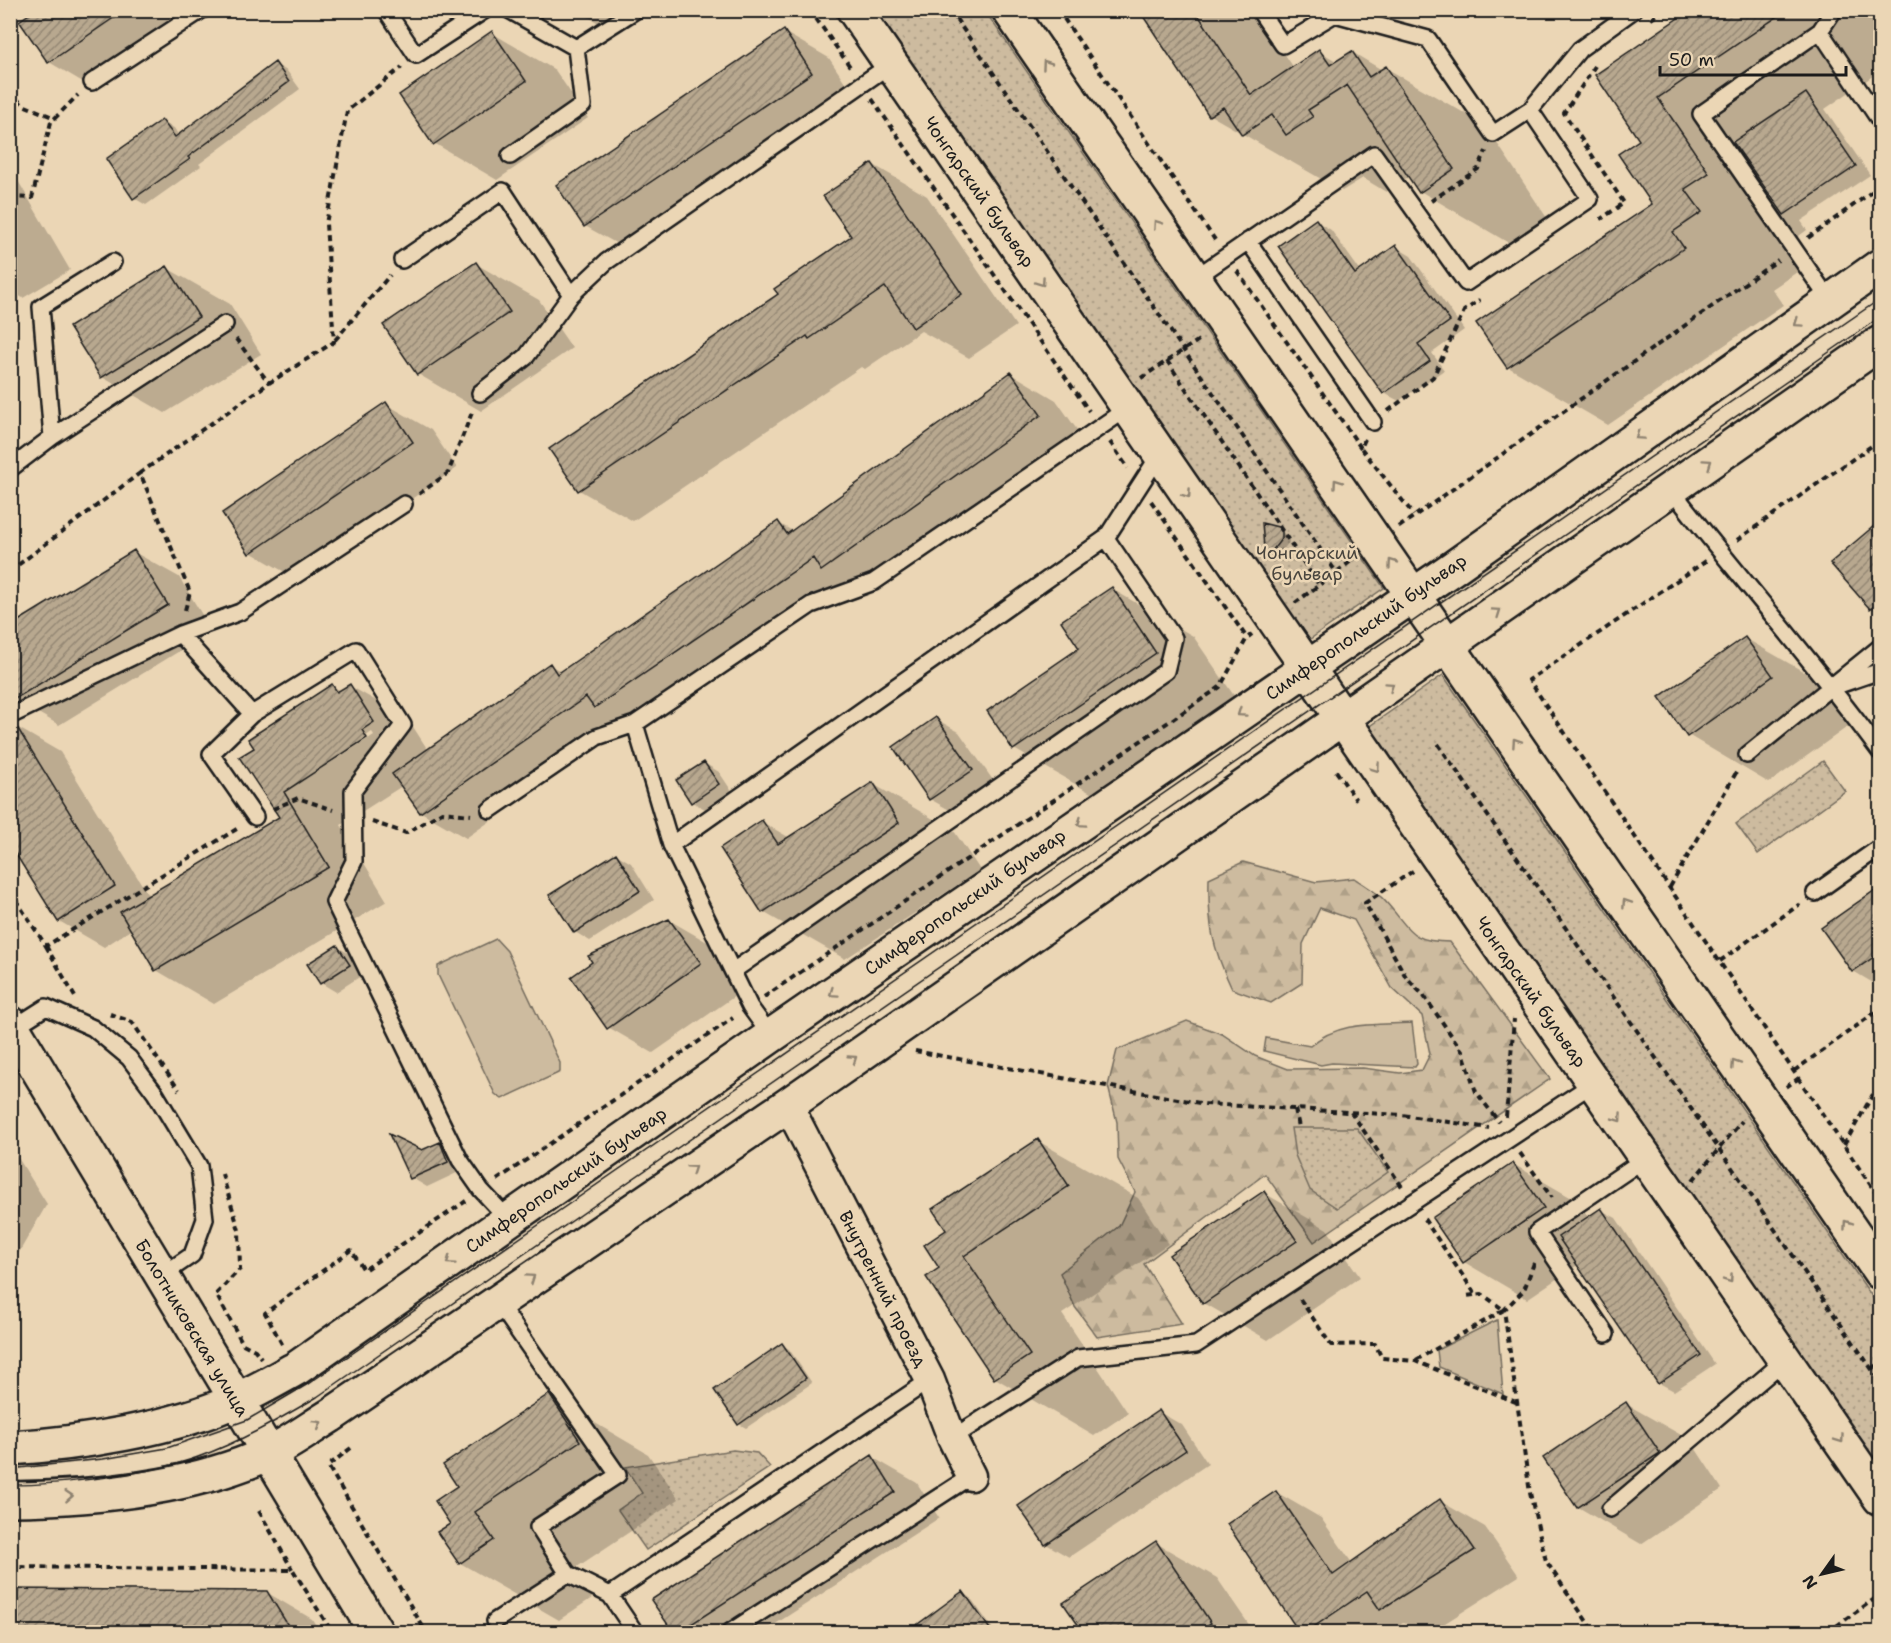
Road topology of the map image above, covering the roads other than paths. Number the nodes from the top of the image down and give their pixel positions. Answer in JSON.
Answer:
{"nodes":[{"id":1,"x":202,"y":10,"type":"edge"},
{"id":2,"x":386,"y":10,"type":"edge"},
{"id":3,"x":485,"y":10,"type":"edge"},
{"id":4,"x":509,"y":10,"type":"edge"},
{"id":5,"x":636,"y":10,"type":"edge"},
{"id":6,"x":854,"y":10,"type":"edge"},
{"id":7,"x":1009,"y":10,"type":"edge"},
{"id":8,"x":1259,"y":10,"type":"edge"},
{"id":9,"x":1634,"y":10,"type":"edge"},
{"id":10,"x":1834,"y":10,"type":"edge"},
{"id":11,"x":1334,"y":12,"type":"edge"},
{"id":12,"x":1820,"y":31,"type":"junction"},
{"id":13,"x":576,"y":48,"type":"junction"},
{"id":14,"x":891,"y":64,"type":"junction"},
{"id":15,"x":92,"y":82,"type":"road end"},
{"id":16,"x":1530,"y":110,"type":"junction"},
{"id":17,"x":1881,"y":120,"type":"edge"},
{"id":18,"x":510,"y":156,"type":"dead end"},
{"id":19,"x":1248,"y":241,"type":"junction"},
{"id":20,"x":402,"y":260,"type":"road end"},
{"id":21,"x":112,"y":262,"type":"dead end"},
{"id":22,"x":1881,"y":266,"type":"edge"},
{"id":23,"x":1195,"y":278,"type":"junction"},
{"id":24,"x":571,"y":295,"type":"junction"},
{"id":25,"x":1830,"y":301,"type":"junction"},
{"id":26,"x":225,"y":324,"type":"road end"},
{"id":27,"x":1881,"y":343,"type":"edge"},
{"id":28,"x":480,"y":393,"type":"road end"},
{"id":29,"x":1123,"y":400,"type":"junction"},
{"id":30,"x":1373,"y":422,"type":"dead end"},
{"id":31,"x":52,"y":437,"type":"junction"},
{"id":32,"x":1160,"y":454,"type":"junction"},
{"id":33,"x":10,"y":469,"type":"edge"},
{"id":34,"x":1671,"y":489,"type":"junction"},
{"id":35,"x":404,"y":504,"type":"road end"},
{"id":36,"x":1106,"y":538,"type":"junction"},
{"id":37,"x":1414,"y":594,"type":"junction"},
{"id":38,"x":180,"y":634,"type":"junction"},
{"id":39,"x":1449,"y":645,"type":"junction"},
{"id":40,"x":1881,"y":647,"type":"edge"},
{"id":41,"x":1307,"y":668,"type":"junction"},
{"id":42,"x":1881,"y":671,"type":"edge"},
{"id":43,"x":1833,"y":687,"type":"junction"},
{"id":44,"x":252,"y":714,"type":"junction"},
{"id":45,"x":10,"y":716,"type":"edge"},
{"id":46,"x":1343,"y":720,"type":"junction"},
{"id":47,"x":635,"y":724,"type":"junction"},
{"id":48,"x":1881,"y":752,"type":"edge"},
{"id":49,"x":1747,"y":754,"type":"road end"},
{"id":50,"x":484,"y":813,"type":"road end"},
{"id":51,"x":255,"y":817,"type":"road end"},
{"id":52,"x":671,"y":845,"type":"junction"},
{"id":53,"x":1881,"y":847,"type":"edge"},
{"id":54,"x":1815,"y":893,"type":"road end"},
{"id":55,"x":733,"y":971,"type":"junction"},
{"id":56,"x":12,"y":1025,"type":"edge"},
{"id":57,"x":771,"y":1036,"type":"junction"},
{"id":58,"x":1594,"y":1083,"type":"junction"},
{"id":59,"x":788,"y":1105,"type":"junction"},
{"id":60,"x":1646,"y":1158,"type":"junction"},
{"id":61,"x":509,"y":1220,"type":"junction"},
{"id":62,"x":1881,"y":1272,"type":"edge"},
{"id":63,"x":161,"y":1275,"type":"junction"},
{"id":64,"x":497,"y":1301,"type":"junction"},
{"id":65,"x":1606,"y":1334,"type":"dead end"},
{"id":66,"x":1785,"y":1360,"type":"junction"},
{"id":67,"x":930,"y":1380,"type":"junction"},
{"id":68,"x":235,"y":1401,"type":"junction"},
{"id":69,"x":952,"y":1438,"type":"junction"},
{"id":70,"x":10,"y":1448,"type":"edge"},
{"id":71,"x":268,"y":1454,"type":"junction"},
{"id":72,"x":971,"y":1476,"type":"joint"},
{"id":73,"x":1881,"y":1498,"type":"edge"},
{"id":74,"x":10,"y":1499,"type":"edge"},
{"id":75,"x":1610,"y":1509,"type":"dead end"},
{"id":76,"x":568,"y":1574,"type":"junction"},
{"id":77,"x":610,"y":1595,"type":"junction"},
{"id":78,"x":495,"y":1621,"type":"dead end"},
{"id":79,"x":376,"y":1632,"type":"edge"},
{"id":80,"x":635,"y":1632,"type":"edge"},
{"id":81,"x":730,"y":1632,"type":"edge"}],
"edges":[{"from":1,"to":15,"type":"lane"},
{"from":2,"to":3,"type":"lane"},
{"from":4,"to":13,"type":"lane"},
{"from":5,"to":13,"type":"lane"},
{"from":6,"to":14,"type":"main road","name":"Чонгарский бульвар"},
{"from":23,"to":7,"type":"main road","one_way":true},
{"from":8,"to":11,"type":"lane"},
{"from":9,"to":16,"type":"lane"},
{"from":10,"to":12,"type":"lane"},
{"from":11,"to":16,"type":"lane"},
{"from":12,"to":17,"type":"lane"},
{"from":12,"to":25,"type":"lane"},
{"from":13,"to":18,"type":"lane"},
{"from":14,"to":24,"type":"lane"},
{"from":14,"to":29,"type":"main road","name":"Чонгарский бульвар","one_way":true},
{"from":16,"to":19,"type":"lane"},
{"from":19,"to":23,"type":"lane"},
{"from":19,"to":30,"type":"lane"},
{"from":20,"to":24,"type":"lane"},
{"from":21,"to":31,"type":"lane"},
{"from":22,"to":25,"type":"main road","name":"Симферопольский бульвар"},
{"from":37,"to":23,"type":"main road","one_way":true},
{"from":24,"to":28,"type":"lane"},
{"from":25,"to":37,"type":"main road","name":"Симферопольский бульвар","one_way":true},
{"from":26,"to":31,"type":"lane"},
{"from":34,"to":27,"type":"main road","one_way":true},
{"from":29,"to":32,"type":"main road","name":"Чонгарский бульвар"},
{"from":29,"to":47,"type":"lane"},
{"from":31,"to":33,"type":"lane"},
{"from":32,"to":36,"type":"lane"},
{"from":32,"to":41,"type":"main road","name":"Чонгарский бульвар","one_way":true},
{"from":39,"to":34,"type":"main road","one_way":true},
{"from":34,"to":43,"type":"lane"},
{"from":35,"to":38,"type":"lane"},
{"from":36,"to":52,"type":"lane"},
{"from":36,"to":55,"type":"lane"},
{"from":37,"to":39,"type":"main road"},
{"from":37,"to":41,"type":"main road","name":"Симферопольский бульвар"},
{"from":38,"to":44,"type":"lane"},
{"from":38,"to":45,"type":"lane"},
{"from":46,"to":39,"type":"main road","one_way":true},
{"from":62,"to":39,"type":"main road","one_way":true},
{"from":40,"to":43,"type":"lane"},
{"from":41,"to":46,"type":"main road","name":"Чонгарский бульвар"},
{"from":41,"to":57,"type":"main road","name":"Симферопольский бульвар","one_way":true},
{"from":42,"to":43,"type":"lane"},
{"from":43,"to":48,"type":"lane"},
{"from":43,"to":49,"type":"lane"},
{"from":44,"to":51,"type":"lane"},
{"from":44,"to":61,"type":"lane"},
{"from":46,"to":58,"type":"main road","name":"Чонгарский бульвар","one_way":true},
{"from":59,"to":46,"type":"main road","one_way":true},
{"from":47,"to":50,"type":"lane"},
{"from":47,"to":52,"type":"lane"},
{"from":52,"to":55,"type":"lane"},
{"from":53,"to":54,"type":"lane"},
{"from":55,"to":57,"type":"lane"},
{"from":56,"to":63,"type":"main road","name":"Болотниковская улица"},
{"from":56,"to":63,"type":"lane"},
{"from":57,"to":61,"type":"main road","name":"Симферопольский бульвар"},
{"from":58,"to":60,"type":"main road","name":"Чонгарский бульвар","one_way":true},
{"from":58,"to":69,"type":"lane"},
{"from":64,"to":59,"type":"main road","one_way":true},
{"from":59,"to":67,"type":"street","name":"Внутренний проезд"},
{"from":60,"to":65,"type":"lane"},
{"from":60,"to":66,"type":"main road","name":"Чонгарский бульвар","one_way":true},
{"from":61,"to":68,"type":"main road","name":"Симферопольский бульвар","one_way":true},
{"from":63,"to":68,"type":"main road","name":"Болотниковская улица"},
{"from":71,"to":64,"type":"main road","one_way":true},
{"from":64,"to":76,"type":"lane"},
{"from":66,"to":73,"type":"main road","name":"Чонгарский бульвар","one_way":true},
{"from":66,"to":75,"type":"lane"},
{"from":67,"to":69,"type":"street","name":"Внутренний проезд"},
{"from":67,"to":77,"type":"lane"},
{"from":68,"to":70,"type":"main road","name":"Симферопольский бульвар"},
{"from":68,"to":71,"type":"main road","name":"Болотниковская улица"},
{"from":69,"to":72,"type":"street","name":"Внутренний проезд"},
{"from":74,"to":71,"type":"main road","one_way":true},
{"from":71,"to":79,"type":"main road","name":"Болотниковская улица"},
{"from":72,"to":81,"type":"lane"},
{"from":76,"to":77,"type":"lane"},
{"from":76,"to":78,"type":"lane"},
{"from":77,"to":80,"type":"lane"}]}
